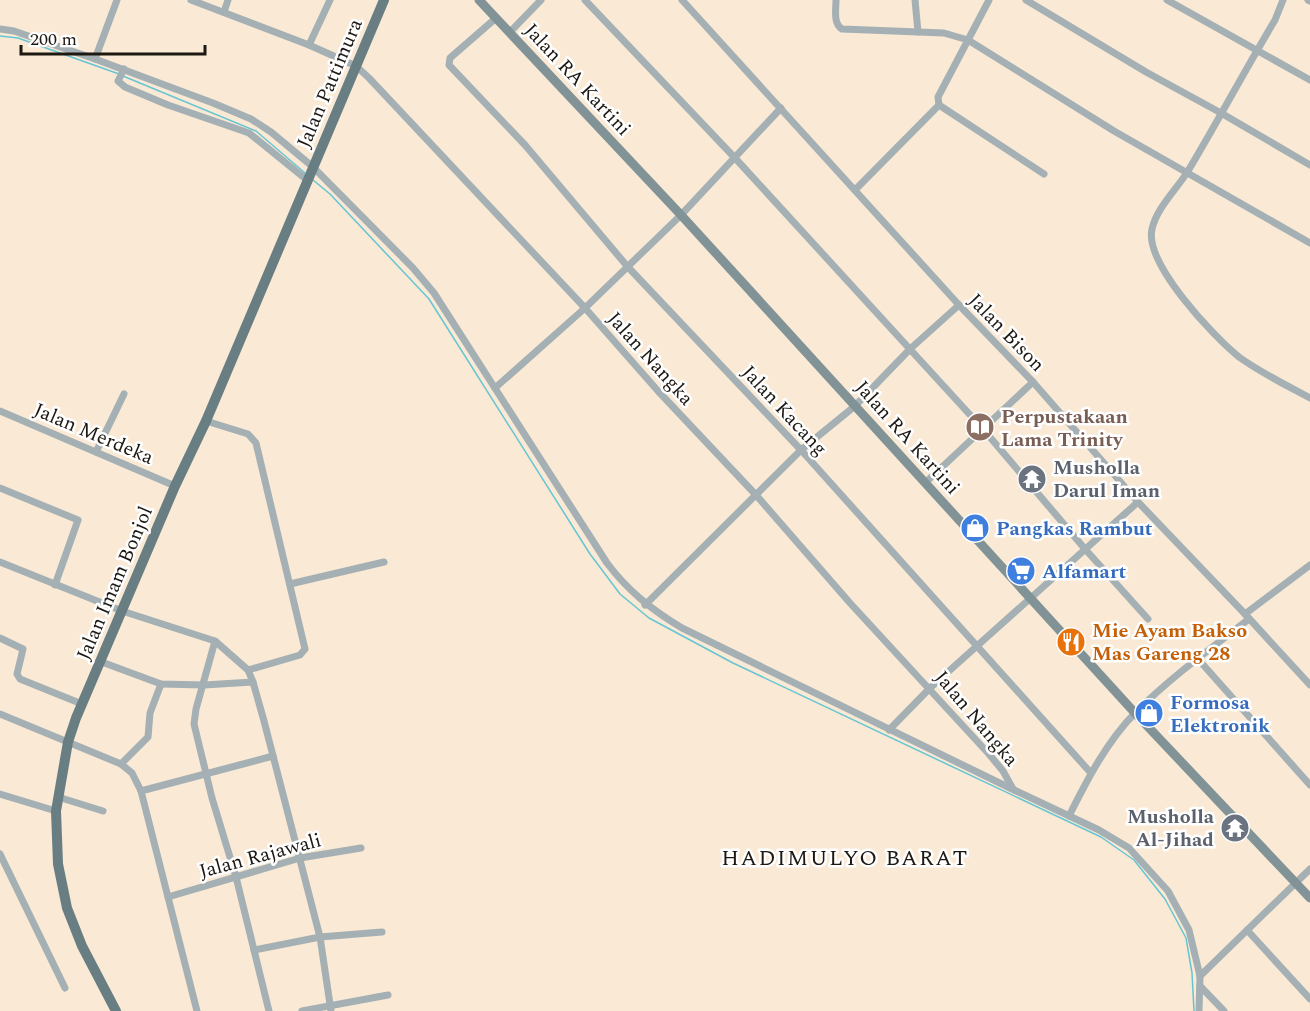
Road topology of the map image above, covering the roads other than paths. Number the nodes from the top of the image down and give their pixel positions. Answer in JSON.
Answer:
{"nodes":[{"id":1,"x":117,"y":0,"type":"edge"},
{"id":2,"x":191,"y":0,"type":"edge"},
{"id":3,"x":228,"y":0,"type":"edge"},
{"id":4,"x":330,"y":0,"type":"edge"},
{"id":5,"x":384,"y":0,"type":"edge"},
{"id":6,"x":479,"y":0,"type":"edge"},
{"id":7,"x":541,"y":0,"type":"edge"},
{"id":8,"x":585,"y":0,"type":"edge"},
{"id":9,"x":682,"y":0,"type":"edge"},
{"id":10,"x":836,"y":0,"type":"edge"},
{"id":11,"x":915,"y":0,"type":"edge"},
{"id":12,"x":989,"y":0,"type":"edge"},
{"id":13,"x":1026,"y":0,"type":"edge"},
{"id":14,"x":1167,"y":0,"type":"edge"},
{"id":15,"x":1283,"y":0,"type":"edge"},
{"id":16,"x":224,"y":12,"type":"junction"},
{"id":17,"x":496,"y":18,"type":"junction"},
{"id":18,"x":0,"y":29,"type":"edge"},
{"id":19,"x":510,"y":32,"type":"junction"},
{"id":20,"x":918,"y":32,"type":"junction"},
{"id":21,"x":968,"y":40,"type":"junction"},
{"id":22,"x":309,"y":45,"type":"junction"},
{"id":23,"x":1258,"y":51,"type":"junction"},
{"id":24,"x":95,"y":58,"type":"junction"},
{"id":25,"x":356,"y":66,"type":"junction"},
{"id":26,"x":122,"y":73,"type":"junction"},
{"id":27,"x":1310,"y":80,"type":"edge"},
{"id":28,"x":939,"y":105,"type":"junction"},
{"id":29,"x":781,"y":108,"type":"junction"},
{"id":30,"x":1221,"y":113,"type":"junction"},
{"id":31,"x":735,"y":158,"type":"junction"},
{"id":32,"x":1310,"y":165,"type":"edge"},
{"id":33,"x":313,"y":167,"type":"junction"},
{"id":34,"x":1187,"y":173,"type":"junction"},
{"id":35,"x":1044,"y":174,"type":"dead end"},
{"id":36,"x":307,"y":180,"type":"junction"},
{"id":37,"x":855,"y":190,"type":"junction"},
{"id":38,"x":681,"y":215,"type":"junction"},
{"id":39,"x":1310,"y":243,"type":"edge"},
{"id":40,"x":627,"y":266,"type":"junction"},
{"id":41,"x":959,"y":306,"type":"junction"},
{"id":42,"x":585,"y":308,"type":"junction"},
{"id":43,"x":910,"y":350,"type":"junction"},
{"id":44,"x":1032,"y":382,"type":"junction"},
{"id":45,"x":495,"y":388,"type":"junction"},
{"id":46,"x":124,"y":394,"type":"dead end"},
{"id":47,"x":1310,"y":398,"type":"edge"},
{"id":48,"x":855,"y":406,"type":"junction"},
{"id":49,"x":0,"y":411,"type":"edge"},
{"id":50,"x":206,"y":421,"type":"junction"},
{"id":51,"x":982,"y":429,"type":"junction"},
{"id":52,"x":801,"y":450,"type":"junction"},
{"id":53,"x":96,"y":452,"type":"junction"},
{"id":54,"x":925,"y":483,"type":"junction"},
{"id":55,"x":175,"y":486,"type":"junction"},
{"id":56,"x":0,"y":488,"type":"edge"},
{"id":57,"x":756,"y":495,"type":"junction"},
{"id":58,"x":1138,"y":502,"type":"junction"},
{"id":59,"x":1084,"y":549,"type":"junction"},
{"id":60,"x":0,"y":562,"type":"edge"},
{"id":61,"x":384,"y":562,"type":"dead end"},
{"id":62,"x":1310,"y":565,"type":"edge"},
{"id":63,"x":290,"y":584,"type":"junction"},
{"id":64,"x":55,"y":585,"type":"junction"},
{"id":65,"x":1029,"y":598,"type":"junction"},
{"id":66,"x":645,"y":604,"type":"junction"},
{"id":67,"x":122,"y":611,"type":"junction"},
{"id":68,"x":1247,"y":616,"type":"junction"},
{"id":69,"x":1149,"y":619,"type":"dead end"},
{"id":70,"x":0,"y":638,"type":"edge"},
{"id":71,"x":215,"y":641,"type":"junction"},
{"id":72,"x":977,"y":646,"type":"junction"},
{"id":73,"x":1198,"y":659,"type":"junction"},
{"id":74,"x":99,"y":661,"type":"junction"},
{"id":75,"x":248,"y":670,"type":"junction"},
{"id":76,"x":253,"y":682,"type":"junction"},
{"id":77,"x":161,"y":684,"type":"junction"},
{"id":78,"x":204,"y":685,"type":"junction"},
{"id":79,"x":1310,"y":685,"type":"edge"},
{"id":80,"x":930,"y":688,"type":"junction"},
{"id":81,"x":82,"y":704,"type":"junction"},
{"id":82,"x":1135,"y":713,"type":"junction"},
{"id":83,"x":0,"y":714,"type":"edge"},
{"id":84,"x":889,"y":730,"type":"junction"},
{"id":85,"x":68,"y":742,"type":"junction"},
{"id":86,"x":273,"y":756,"type":"junction"},
{"id":87,"x":122,"y":764,"type":"junction"},
{"id":88,"x":206,"y":772,"type":"junction"},
{"id":89,"x":1090,"y":772,"type":"junction"},
{"id":90,"x":1310,"y":784,"type":"edge"},
{"id":91,"x":1014,"y":790,"type":"junction"},
{"id":92,"x":141,"y":791,"type":"junction"},
{"id":93,"x":0,"y":794,"type":"edge"},
{"id":94,"x":58,"y":797,"type":"junction"},
{"id":95,"x":56,"y":811,"type":"junction"},
{"id":96,"x":103,"y":811,"type":"dead end"},
{"id":97,"x":1069,"y":816,"type":"junction"},
{"id":98,"x":361,"y":848,"type":"dead end"},
{"id":99,"x":0,"y":854,"type":"edge"},
{"id":100,"x":300,"y":858,"type":"junction"},
{"id":101,"x":1310,"y":869,"type":"edge"},
{"id":102,"x":236,"y":877,"type":"junction"},
{"id":103,"x":1296,"y":884,"type":"junction"},
{"id":104,"x":168,"y":897,"type":"junction"},
{"id":105,"x":1310,"y":898,"type":"edge"},
{"id":106,"x":1247,"y":930,"type":"junction"},
{"id":107,"x":381,"y":932,"type":"dead end"},
{"id":108,"x":320,"y":937,"type":"junction"},
{"id":109,"x":254,"y":950,"type":"junction"},
{"id":110,"x":1200,"y":976,"type":"junction"},
{"id":111,"x":1200,"y":986,"type":"junction"},
{"id":112,"x":65,"y":988,"type":"dead end"},
{"id":113,"x":388,"y":995,"type":"dead end"},
{"id":114,"x":1310,"y":999,"type":"edge"},
{"id":115,"x":331,"y":1008,"type":"edge"},
{"id":116,"x":116,"y":1011,"type":"edge"},
{"id":117,"x":197,"y":1011,"type":"edge"},
{"id":118,"x":269,"y":1011,"type":"edge"},
{"id":119,"x":302,"y":1011,"type":"edge"},
{"id":120,"x":1199,"y":1011,"type":"edge"},
{"id":121,"x":1224,"y":1011,"type":"edge"}],
"edges":[{"from":1,"to":24,"type":"street"},
{"from":2,"to":16,"type":"street"},
{"from":3,"to":16,"type":"street"},
{"from":4,"to":22,"type":"street"},
{"from":5,"to":25,"type":"main road","name":"Jalan Pattimura"},
{"from":6,"to":17,"type":"main road","name":"Jalan RA Kartini"},
{"from":7,"to":19,"type":"street"},
{"from":8,"to":31,"type":"street"},
{"from":9,"to":29,"type":"street","name":"Jalan Bison"},
{"from":10,"to":20,"type":"street"},
{"from":11,"to":20,"type":"street"},
{"from":12,"to":21,"type":"street"},
{"from":13,"to":30,"type":"street"},
{"from":14,"to":23,"type":"street"},
{"from":15,"to":23,"type":"street"},
{"from":16,"to":22,"type":"street"},
{"from":17,"to":19,"type":"main road","name":"Jalan RA Kartini"},
{"from":17,"to":40,"type":"street","name":"Jalan Kacang"},
{"from":18,"to":24,"type":"street"},
{"from":19,"to":38,"type":"main road","name":"Jalan RA Kartini"},
{"from":20,"to":21,"type":"street"},
{"from":21,"to":28,"type":"street"},
{"from":21,"to":34,"type":"street"},
{"from":22,"to":25,"type":"street"},
{"from":23,"to":27,"type":"street"},
{"from":23,"to":30,"type":"street"},
{"from":24,"to":26,"type":"street"},
{"from":25,"to":33,"type":"main road","name":"Jalan Pattimura"},
{"from":25,"to":42,"type":"street","name":"Jalan Nangka"},
{"from":26,"to":33,"type":"street","name":"Jalan Nangka"},
{"from":26,"to":36,"type":"street"},
{"from":28,"to":35,"type":"street"},
{"from":28,"to":37,"type":"street"},
{"from":29,"to":31,"type":"street"},
{"from":29,"to":37,"type":"street","name":"Jalan Bison"},
{"from":30,"to":32,"type":"street"},
{"from":30,"to":34,"type":"street"},
{"from":31,"to":38,"type":"street"},
{"from":31,"to":43,"type":"street"},
{"from":33,"to":36,"type":"main road","name":"Jalan Pattimura"},
{"from":33,"to":45,"type":"street","name":"Jalan Nangka"},
{"from":34,"to":39,"type":"street"},
{"from":34,"to":47,"type":"street"},
{"from":36,"to":50,"type":"main road","name":"Jalan Imam Bonjol"},
{"from":37,"to":41,"type":"street","name":"Jalan Bison"},
{"from":38,"to":40,"type":"street"},
{"from":38,"to":48,"type":"main road","name":"Jalan RA Kartini"},
{"from":40,"to":42,"type":"street"},
{"from":40,"to":52,"type":"street","name":"Jalan Kacang"},
{"from":41,"to":43,"type":"street"},
{"from":41,"to":44,"type":"street","name":"Jalan Bison"},
{"from":42,"to":45,"type":"street"},
{"from":42,"to":57,"type":"street","name":"Jalan Nangka"},
{"from":43,"to":48,"type":"street"},
{"from":43,"to":51,"type":"street"},
{"from":44,"to":51,"type":"street"},
{"from":44,"to":58,"type":"street","name":"Jalan Bison"},
{"from":45,"to":66,"type":"street","name":"Jalan Nangka"},
{"from":46,"to":53,"type":"street"},
{"from":48,"to":52,"type":"street"},
{"from":48,"to":54,"type":"main road","name":"Jalan RA Kartini"},
{"from":49,"to":53,"type":"street","name":"Jalan Merdeka"},
{"from":50,"to":55,"type":"main road","name":"Jalan Imam Bonjol"},
{"from":50,"to":63,"type":"street"},
{"from":51,"to":54,"type":"street"},
{"from":51,"to":59,"type":"street"},
{"from":52,"to":57,"type":"street"},
{"from":52,"to":72,"type":"street","name":"Jalan Kacang"},
{"from":53,"to":55,"type":"street","name":"Jalan Merdeka"},
{"from":54,"to":65,"type":"main road","name":"Jalan RA Kartini"},
{"from":55,"to":67,"type":"main road","name":"Jalan Imam Bonjol"},
{"from":56,"to":64,"type":"street"},
{"from":57,"to":66,"type":"street"},
{"from":57,"to":80,"type":"street","name":"Jalan Nangka"},
{"from":58,"to":59,"type":"street"},
{"from":58,"to":68,"type":"street","name":"Jalan Bison"},
{"from":59,"to":65,"type":"street"},
{"from":59,"to":69,"type":"street"},
{"from":60,"to":64,"type":"street"},
{"from":61,"to":63,"type":"street"},
{"from":62,"to":68,"type":"street"},
{"from":63,"to":75,"type":"street"},
{"from":64,"to":67,"type":"street"},
{"from":65,"to":72,"type":"street"},
{"from":65,"to":82,"type":"main road","name":"Jalan RA Kartini"},
{"from":66,"to":84,"type":"street","name":"Jalan Nangka"},
{"from":67,"to":71,"type":"street"},
{"from":67,"to":74,"type":"main road","name":"Jalan Imam Bonjol"},
{"from":68,"to":73,"type":"street"},
{"from":68,"to":79,"type":"street","name":"Jalan Bison"},
{"from":70,"to":81,"type":"street"},
{"from":71,"to":75,"type":"street"},
{"from":71,"to":78,"type":"street"},
{"from":72,"to":80,"type":"street"},
{"from":72,"to":89,"type":"street","name":"Jalan Kacang"},
{"from":73,"to":82,"type":"street"},
{"from":73,"to":90,"type":"street"},
{"from":74,"to":77,"type":"street"},
{"from":74,"to":81,"type":"main road","name":"Jalan Imam Bonjol"},
{"from":75,"to":76,"type":"street"},
{"from":76,"to":78,"type":"street"},
{"from":76,"to":86,"type":"street"},
{"from":77,"to":78,"type":"street"},
{"from":77,"to":87,"type":"street"},
{"from":78,"to":88,"type":"street"},
{"from":80,"to":84,"type":"street"},
{"from":80,"to":91,"type":"street","name":"Jalan Nangka"},
{"from":81,"to":85,"type":"main road","name":"Jalan Imam Bonjol"},
{"from":82,"to":89,"type":"street"},
{"from":82,"to":103,"type":"main road","name":"Jalan RA Kartini"},
{"from":83,"to":85,"type":"street"},
{"from":84,"to":91,"type":"street","name":"Jalan Nangka"},
{"from":85,"to":87,"type":"street"},
{"from":85,"to":94,"type":"main road","name":"Jalan Imam Bonjol"},
{"from":86,"to":88,"type":"street"},
{"from":86,"to":100,"type":"street"},
{"from":87,"to":92,"type":"street"},
{"from":88,"to":92,"type":"street"},
{"from":88,"to":102,"type":"street"},
{"from":89,"to":97,"type":"street"},
{"from":91,"to":97,"type":"street"},
{"from":92,"to":104,"type":"street"},
{"from":93,"to":95,"type":"street"},
{"from":94,"to":95,"type":"main road","name":"Jalan Imam Bonjol"},
{"from":94,"to":96,"type":"street"},
{"from":95,"to":116,"type":"main road","name":"Jalan Imam Bonjol"},
{"from":97,"to":110,"type":"street"},
{"from":98,"to":100,"type":"street","name":"Jalan Rajawali"},
{"from":99,"to":112,"type":"street"},
{"from":100,"to":102,"type":"street","name":"Jalan Rajawali"},
{"from":100,"to":108,"type":"street"},
{"from":101,"to":103,"type":"street"},
{"from":102,"to":104,"type":"street","name":"Jalan Rajawali"},
{"from":102,"to":109,"type":"street"},
{"from":103,"to":105,"type":"main road","name":"Jalan RA Kartini"},
{"from":103,"to":106,"type":"street"},
{"from":104,"to":117,"type":"street"},
{"from":106,"to":110,"type":"street"},
{"from":106,"to":114,"type":"street"},
{"from":107,"to":108,"type":"street"},
{"from":108,"to":109,"type":"street"},
{"from":108,"to":115,"type":"street"},
{"from":109,"to":118,"type":"street"},
{"from":110,"to":111,"type":"street"},
{"from":111,"to":120,"type":"street"},
{"from":111,"to":121,"type":"street"},
{"from":113,"to":115,"type":"street"},
{"from":115,"to":119,"type":"street"}]}
